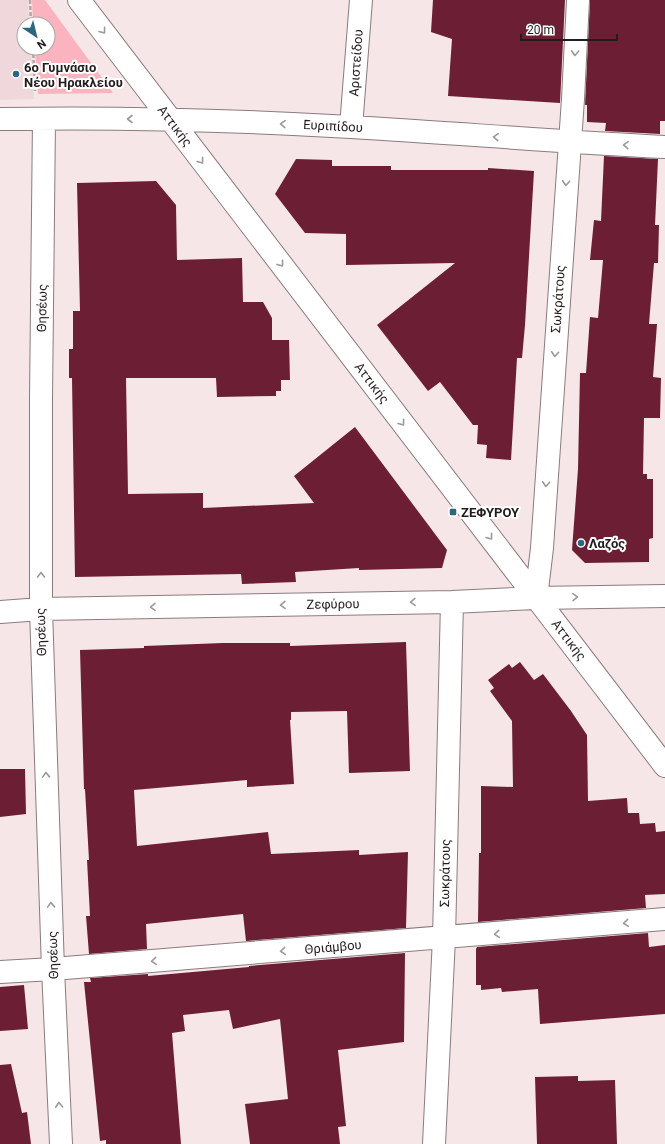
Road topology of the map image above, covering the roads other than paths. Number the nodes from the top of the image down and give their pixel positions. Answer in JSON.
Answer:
{"nodes":[{"id":1,"x":79,"y":0,"type":"edge"},
{"id":2,"x":361,"y":0,"type":"edge"},
{"id":3,"x":578,"y":0,"type":"edge"},
{"id":4,"x":41,"y":119,"type":"junction"},
{"id":5,"x":169,"y":119,"type":"junction"},
{"id":6,"x":0,"y":120,"type":"edge"},
{"id":7,"x":351,"y":127,"type":"junction"},
{"id":8,"x":569,"y":142,"type":"junction"},
{"id":9,"x":665,"y":147,"type":"edge"},
{"id":10,"x":665,"y":596,"type":"edge"},
{"id":11,"x":536,"y":598,"type":"junction"},
{"id":12,"x":452,"y":602,"type":"junction"},
{"id":13,"x":40,"y":610,"type":"junction"},
{"id":14,"x":0,"y":612,"type":"edge"},
{"id":15,"x":665,"y":766,"type":"edge"},
{"id":16,"x":665,"y":919,"type":"edge"},
{"id":17,"x":444,"y":938,"type":"junction"},
{"id":18,"x":53,"y":970,"type":"junction"},
{"id":19,"x":0,"y":972,"type":"edge"},
{"id":20,"x":61,"y":1144,"type":"edge"},
{"id":21,"x":434,"y":1144,"type":"edge"}],
"edges":[{"from":1,"to":5,"type":"street","name":"Αττικής","one_way":true},
{"from":2,"to":7,"type":"street","name":"Αριστείδου"},
{"from":3,"to":8,"type":"street","name":"Σωκράτους","one_way":true},
{"from":5,"to":4,"type":"street","name":"Ευριπίδου","one_way":true},
{"from":4,"to":6,"type":"street","name":"Ευριπίδου"},
{"from":13,"to":4,"type":"street","name":"Θησέως","one_way":true},
{"from":7,"to":5,"type":"street","name":"Ευριπίδου","one_way":true},
{"from":5,"to":11,"type":"street","name":"Αττικής","one_way":true},
{"from":8,"to":7,"type":"street","name":"Ευριπίδου","one_way":true},
{"from":9,"to":8,"type":"street","name":"Ευριπίδου","one_way":true},
{"from":8,"to":11,"type":"street","name":"Σωκράτους","one_way":true},
{"from":11,"to":10,"type":"street","name":"Ζεφύρου","one_way":true},
{"from":11,"to":12,"type":"street","name":"Ζεφύρου"},
{"from":11,"to":15,"type":"street","name":"Αττικής"},
{"from":12,"to":13,"type":"street","name":"Ζεφύρου","one_way":true},
{"from":12,"to":17,"type":"street","name":"Σωκράτους"},
{"from":13,"to":14,"type":"street","name":"Ζεφύρου"},
{"from":18,"to":13,"type":"street","name":"Θησέως","one_way":true},
{"from":16,"to":17,"type":"street","name":"Θριάμβου","one_way":true},
{"from":17,"to":18,"type":"street","name":"Θριάμβου","one_way":true},
{"from":17,"to":21,"type":"street","name":"Σωκράτους"},
{"from":18,"to":19,"type":"street","name":"Θριάμβου"},
{"from":20,"to":18,"type":"street","name":"Θησέως","one_way":true}]}
